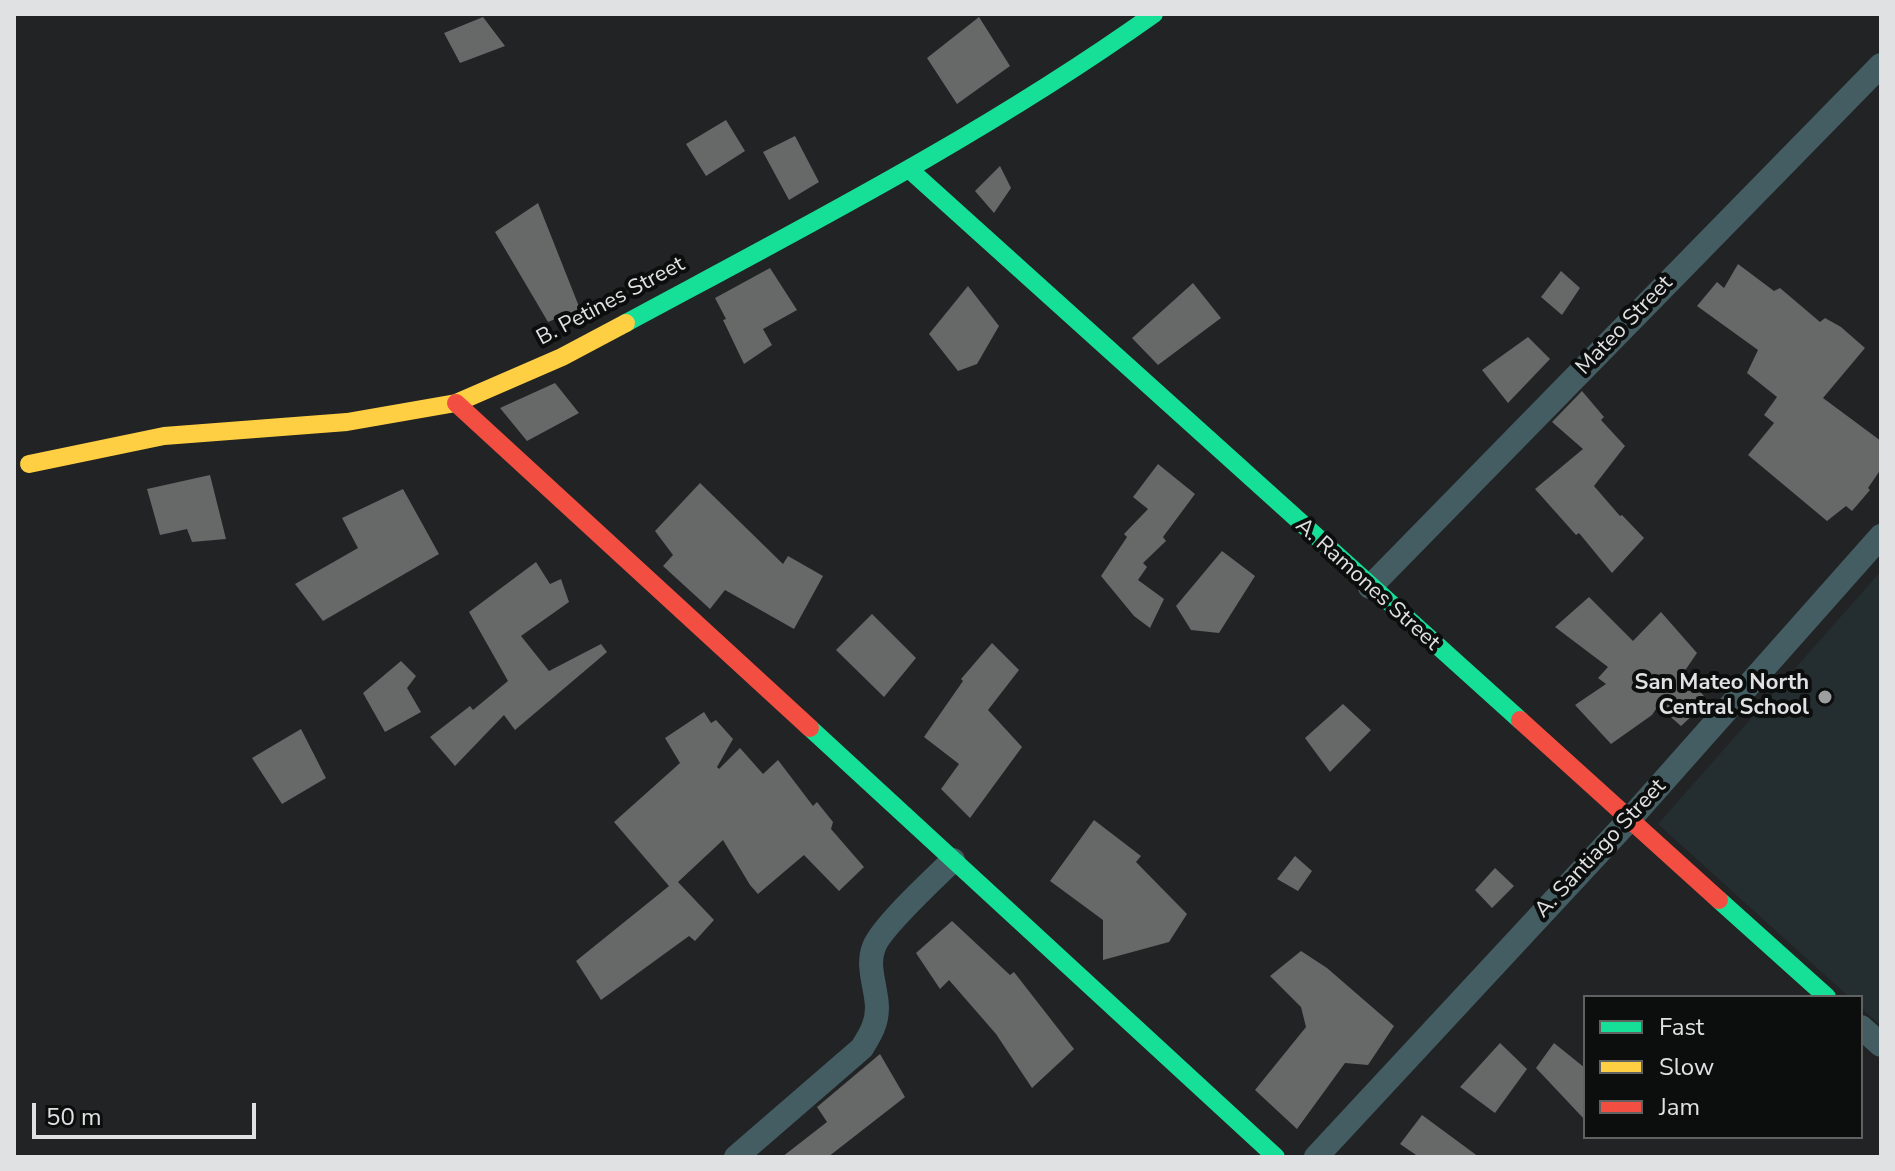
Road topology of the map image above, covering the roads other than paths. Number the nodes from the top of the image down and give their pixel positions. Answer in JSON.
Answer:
{"nodes":[{"id":1,"x":1154,"y":14,"type":"edge"},
{"id":2,"x":1881,"y":65,"type":"edge"},
{"id":3,"x":910,"y":170,"type":"junction"},
{"id":4,"x":456,"y":403,"type":"junction"},
{"id":5,"x":29,"y":464,"type":"dead end"},
{"id":6,"x":1881,"y":536,"type":"edge"},
{"id":7,"x":1370,"y":587,"type":"junction"},
{"id":8,"x":1629,"y":820,"type":"junction"},
{"id":9,"x":953,"y":860,"type":"junction"},
{"id":10,"x":1825,"y":995,"type":"edge"},
{"id":11,"x":1863,"y":1029,"type":"edge"},
{"id":12,"x":1881,"y":1045,"type":"edge"},
{"id":13,"x":736,"y":1157,"type":"edge"},
{"id":14,"x":1276,"y":1157,"type":"edge"},
{"id":15,"x":1316,"y":1157,"type":"edge"}],
"edges":[{"from":1,"to":3,"type":"street","name":"B. Petines Street"},
{"from":2,"to":7,"type":"street","name":"Mateo Street"},
{"from":3,"to":4,"type":"street","name":"B. Petines Street"},
{"from":3,"to":7,"type":"street","name":"A. Ramones Street"},
{"from":4,"to":5,"type":"street","name":"B. Petines Street"},
{"from":4,"to":9,"type":"street"},
{"from":6,"to":8,"type":"street","name":"A. Santiago Street"},
{"from":7,"to":8,"type":"street","name":"A. Ramones Street"},
{"from":8,"to":10,"type":"street","name":"A. Ramones Street"},
{"from":8,"to":15,"type":"street","name":"A. Santiago Street"},
{"from":9,"to":13,"type":"street"},
{"from":9,"to":14,"type":"street"},
{"from":11,"to":12,"type":"street"}]}
